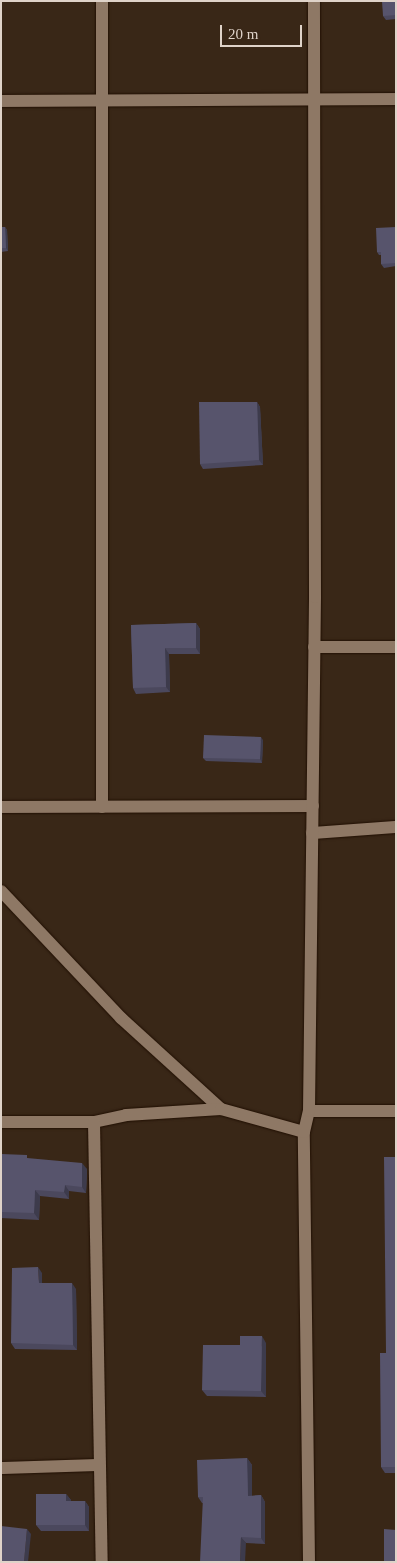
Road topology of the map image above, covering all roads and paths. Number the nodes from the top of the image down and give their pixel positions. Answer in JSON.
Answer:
{"nodes":[{"id":1,"x":102,"y":1,"type":"edge"},
{"id":2,"x":314,"y":1,"type":"edge"},
{"id":3,"x":396,"y":99,"type":"edge"},
{"id":4,"x":314,"y":100,"type":"junction"},
{"id":5,"x":1,"y":101,"type":"edge"},
{"id":6,"x":102,"y":101,"type":"junction"},
{"id":7,"x":396,"y":647,"type":"edge"},
{"id":8,"x":314,"y":648,"type":"junction"},
{"id":9,"x":313,"y":806,"type":"junction"},
{"id":10,"x":1,"y":807,"type":"edge"},
{"id":11,"x":102,"y":807,"type":"junction"},
{"id":12,"x":396,"y":827,"type":"edge"},
{"id":13,"x":312,"y":834,"type":"junction"},
{"id":14,"x":1,"y":891,"type":"edge"},
{"id":15,"x":221,"y":1109,"type":"junction"},
{"id":16,"x":309,"y":1111,"type":"junction"},
{"id":17,"x":396,"y":1111,"type":"edge"},
{"id":18,"x":1,"y":1122,"type":"edge"},
{"id":19,"x":94,"y":1122,"type":"junction"},
{"id":20,"x":304,"y":1132,"type":"junction"},
{"id":21,"x":99,"y":1465,"type":"junction"},
{"id":22,"x":1,"y":1468,"type":"edge"},
{"id":23,"x":102,"y":1562,"type":"edge"},
{"id":24,"x":309,"y":1562,"type":"edge"}],
"edges":[{"from":1,"to":6,"type":"street"},
{"from":2,"to":4,"type":"street"},
{"from":3,"to":4,"type":"street"},
{"from":4,"to":6,"type":"street"},
{"from":4,"to":8,"type":"street"},
{"from":5,"to":6,"type":"street"},
{"from":6,"to":11,"type":"street"},
{"from":7,"to":8,"type":"street"},
{"from":8,"to":9,"type":"street"},
{"from":9,"to":11,"type":"street"},
{"from":9,"to":13,"type":"street"},
{"from":10,"to":11,"type":"street"},
{"from":12,"to":13,"type":"street"},
{"from":13,"to":16,"type":"street"},
{"from":14,"to":15,"type":"street"},
{"from":15,"to":19,"type":"street"},
{"from":15,"to":20,"type":"street"},
{"from":16,"to":17,"type":"street"},
{"from":16,"to":20,"type":"street"},
{"from":18,"to":19,"type":"street"},
{"from":19,"to":21,"type":"street"},
{"from":20,"to":24,"type":"street"},
{"from":21,"to":22,"type":"street"},
{"from":21,"to":23,"type":"street"}]}
